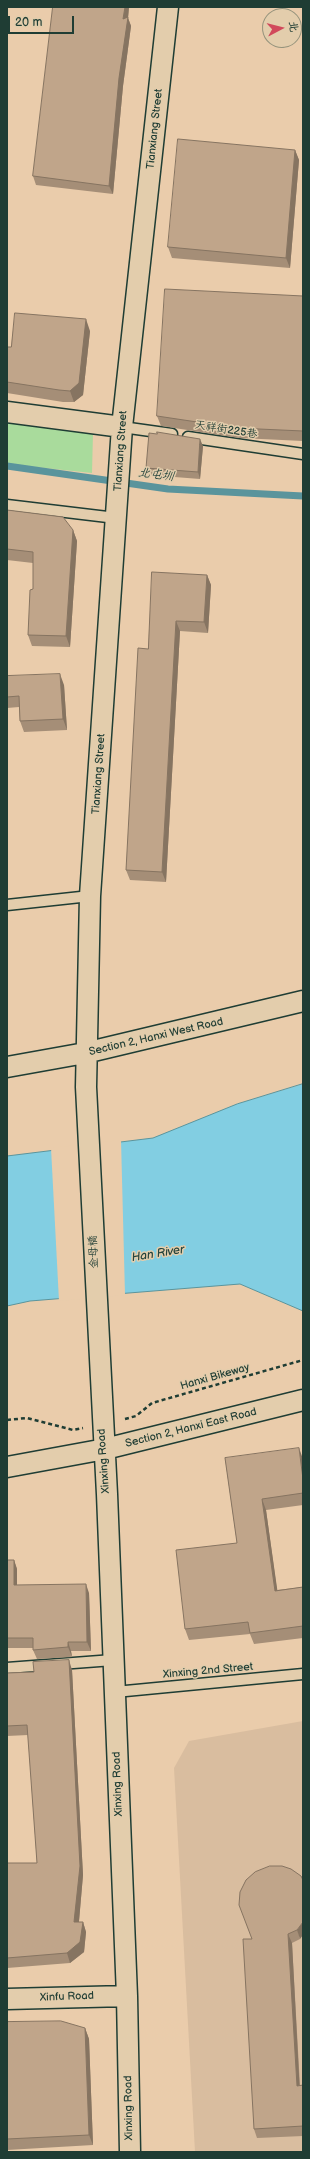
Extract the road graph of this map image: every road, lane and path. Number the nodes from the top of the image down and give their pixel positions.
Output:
1 (168, 7) edge
2 (7, 412) edge
3 (122, 427) junction
4 (303, 454) edge
5 (7, 505) edge
6 (116, 518) junction
7 (90, 896) junction
8 (7, 905) edge
9 (303, 1001) edge
10 (85, 1053) junction
11 (7, 1067) edge
12 (86, 1086) joint
13 (303, 1360) edge
14 (303, 1400) edge
15 (136, 1416) dead end
16 (102, 1417) joint
17 (7, 1420) edge
18 (73, 1430) dead end
19 (105, 1449) junction
20 (7, 1467) edge
21 (113, 1660) junction
22 (7, 1668) edge
23 (303, 1674) edge
24 (115, 1692) junction
25 (127, 1996) junction
26 (7, 1999) edge
27 (130, 2152) edge

1 - 3 street, Tianxiang Street
2 - 3 street
3 - 4 lane, 天祥街225巷
3 - 6 street, Tianxiang Street
5 - 6 lane
6 - 7 street, Tianxiang Street
7 - 8 lane
7 - 10 street, Tianxiang Street
9 - 10 street, Section 2, Hanxi West Road
10 - 11 street, Section 2, Hanxi West Road
10 - 12 street, Tianxiang Street
12 - 16 street, 金母橋
13 - 15 path, Hanxi Bikeway
14 - 19 street, Section 2, Hanxi East Road
16 - 19 street, Xinxing Road
17 - 18 path
19 - 20 street, Section 2, Hanxi East Road
19 - 21 street, Xinxing Road
21 - 22 lane
21 - 24 street, Xinxing Road
23 - 24 lane, Xinxing 2nd Street
24 - 25 street, Xinxing Road
25 - 26 street, Xinfu Road
25 - 27 street, Xinxing Road

